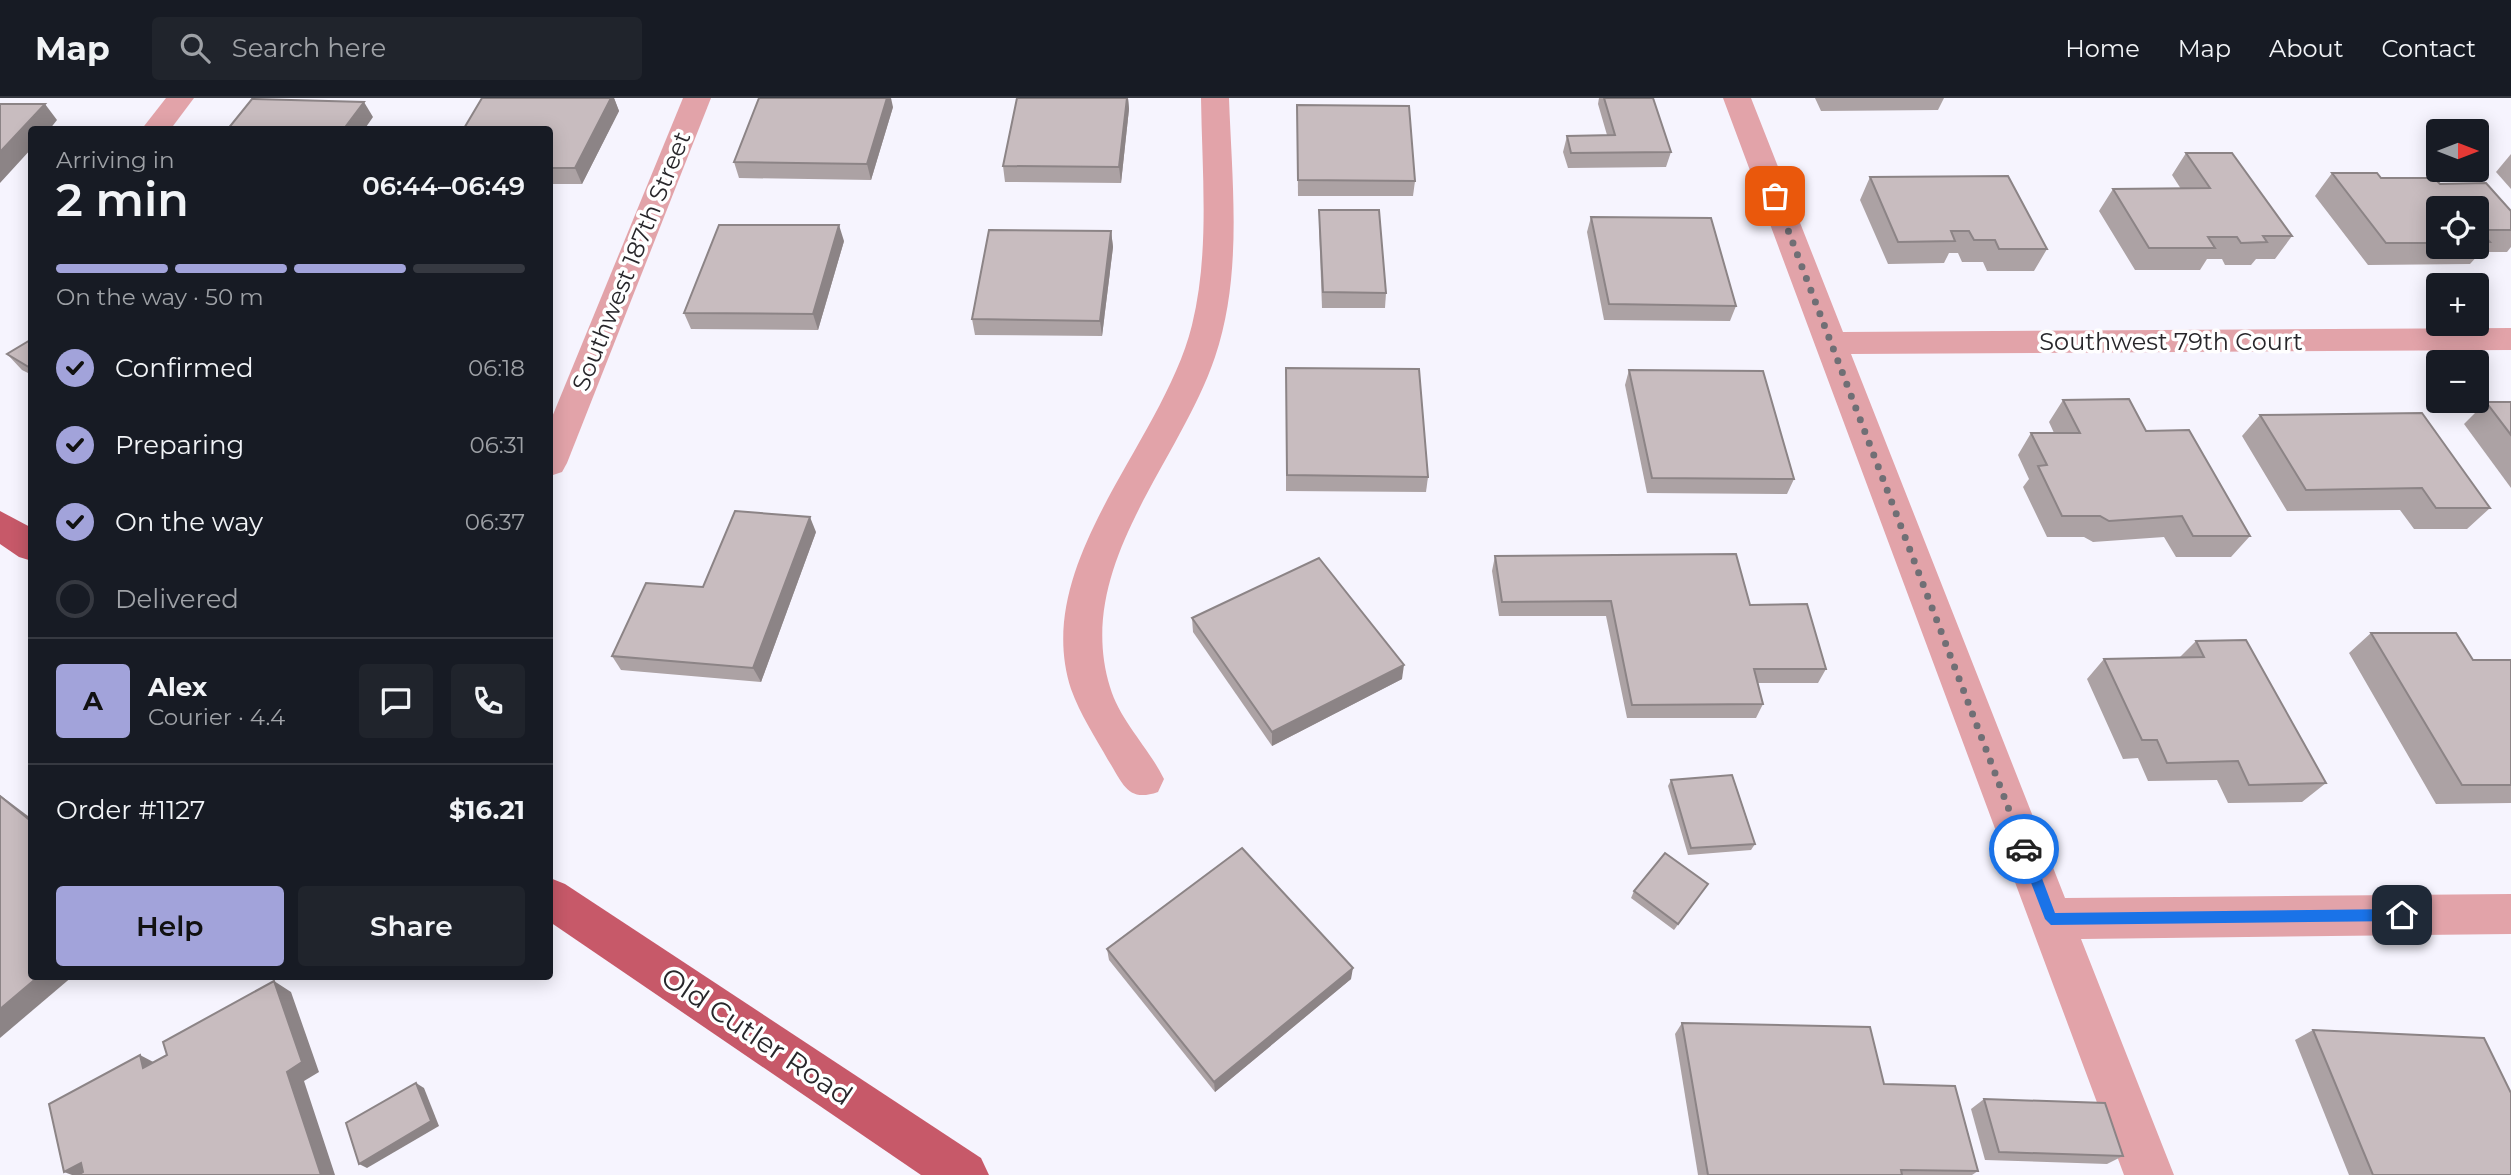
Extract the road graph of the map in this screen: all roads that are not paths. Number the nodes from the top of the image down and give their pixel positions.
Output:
1 (180, 98) edge
2 (696, 98) edge
3 (1215, 98) edge
4 (1737, 98) edge
5 (158, 126) edge
6 (2511, 339) edge
7 (1831, 343) junction
8 (553, 456) edge
9 (0, 525) edge
10 (28, 544) edge
11 (1143, 779) dead end
12 (553, 900) edge
13 (2511, 914) edge
14 (2051, 919) junction
15 (964, 1175) edge
16 (2150, 1175) edge

1 - 5 street
2 - 8 street, Southwest 187th Street
3 - 11 street
4 - 7 street
6 - 7 street, Southwest 79th Court
7 - 14 street
9 - 10 main road
12 - 15 main road, Old Cutler Road
13 - 14 street
14 - 16 street

